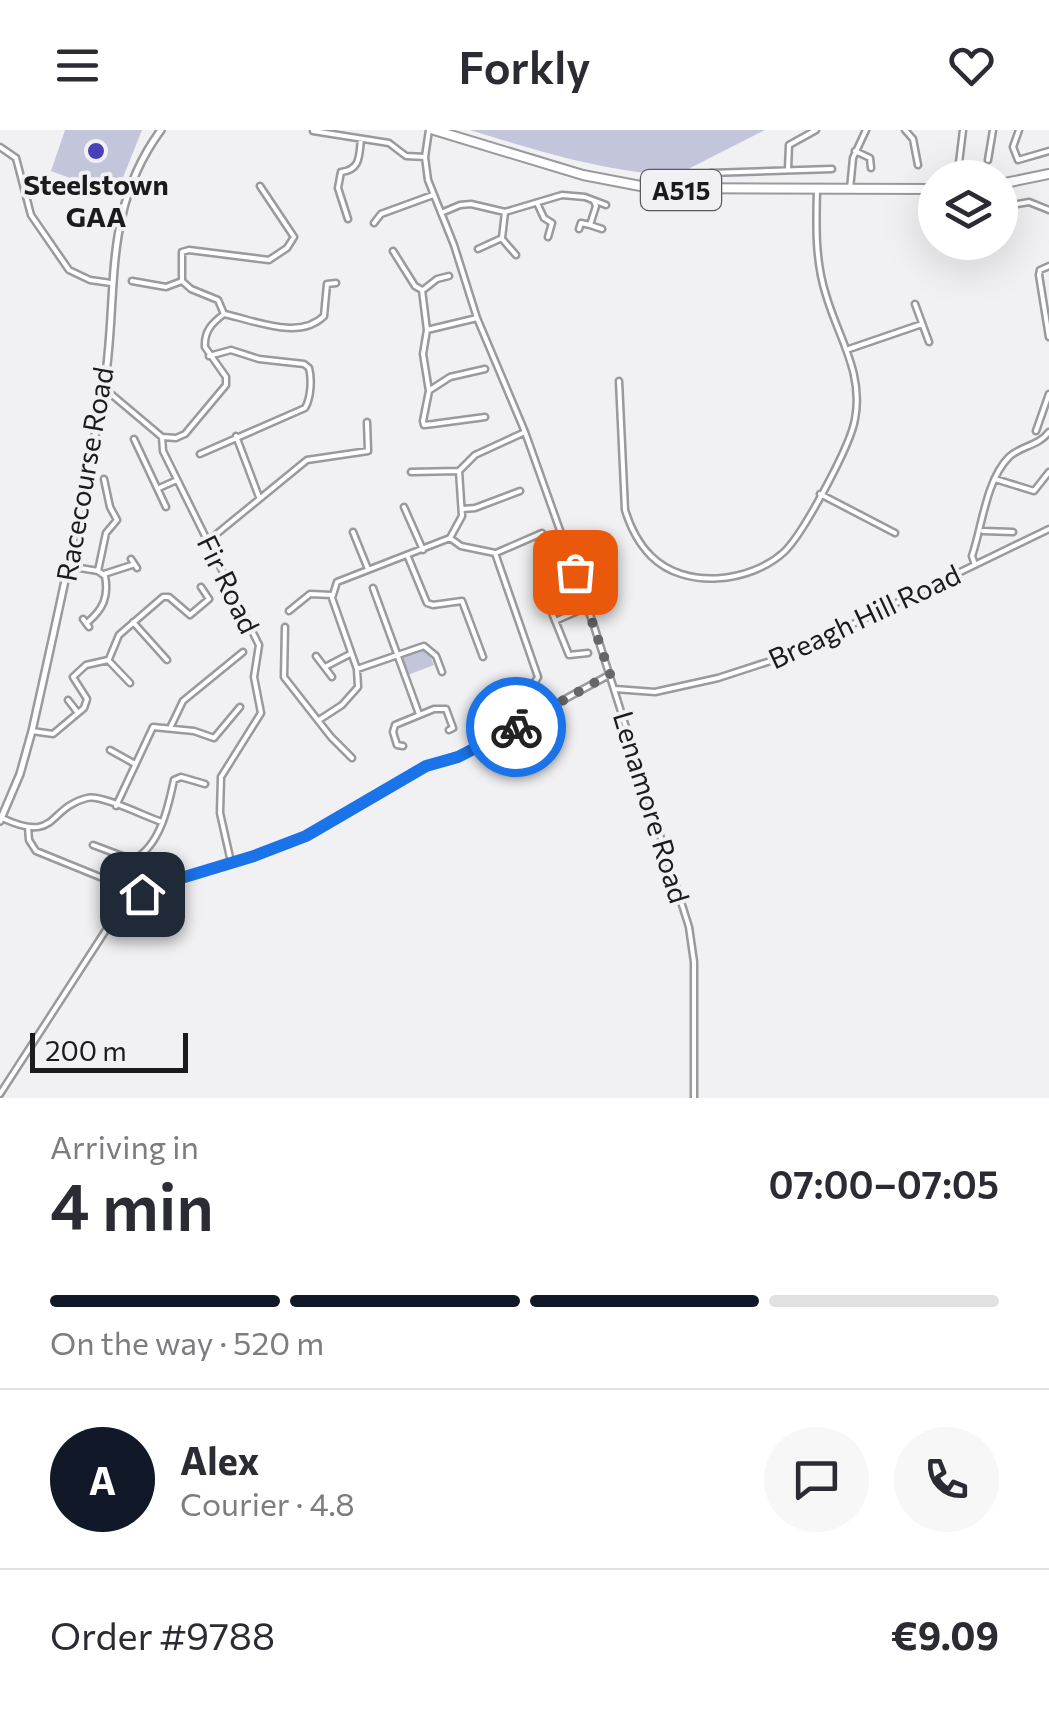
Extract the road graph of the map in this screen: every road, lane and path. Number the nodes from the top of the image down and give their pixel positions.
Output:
1 (161, 130) edge
2 (432, 130) edge
3 (816, 130) edge
4 (904, 130) edge
5 (963, 130) edge
6 (993, 130) edge
7 (1020, 130) edge
8 (316, 131) edge
9 (863, 131) edge
10 (362, 138) junction
11 (317, 142) dead end
12 (0, 147) edge
13 (855, 151) junction
14 (1049, 152) edge
15 (425, 157) junction
16 (959, 160) edge
17 (988, 160) dead end
18 (918, 166) dead end
19 (871, 168) dead end
20 (832, 169) dead end
21 (788, 170) junction
22 (710, 174) dead end
23 (1049, 174) edge
24 (1018, 180) edge
25 (260, 186) dead end
26 (850, 189) junction
27 (918, 189) edge
28 (816, 190) junction
29 (433, 195) junction
30 (537, 202) junction
31 (594, 202) junction
32 (1018, 204) edge
33 (606, 205) dead end
34 (1049, 210) edge
35 (505, 212) junction
36 (441, 213) junction
37 (348, 219) dead end
38 (374, 222) dead end
39 (590, 225) junction
40 (579, 229) dead end
41 (602, 229) dead end
42 (548, 237) dead end
43 (502, 238) junction
44 (478, 248) dead end
45 (393, 251) dead end
46 (516, 256) dead end
47 (1049, 266) edge
48 (449, 276) dead end
49 (132, 280) dead end
50 (182, 281) junction
51 (111, 282) junction
52 (336, 283) dead end
53 (422, 290) junction
54 (915, 304) dead end
55 (224, 314) junction
56 (1047, 315) edge
57 (477, 318) junction
58 (922, 324) junction
59 (427, 330) junction
60 (1049, 338) edge
61 (929, 342) dead end
62 (849, 350) junction
63 (210, 356) junction
64 (485, 369) dead end
65 (619, 381) dead end
66 (104, 388) junction
67 (429, 391) junction
68 (1049, 394) edge
69 (485, 416) dead end
70 (367, 422) dead end
71 (1036, 431) dead end
72 (525, 432) junction
73 (1049, 432) edge
74 (236, 436) junction
75 (162, 437) junction
76 (134, 440) dead end
77 (151, 448) dead end
78 (141, 454) junction
79 (200, 454) dead end
80 (459, 470) junction
81 (411, 472) dead end
82 (1049, 472) edge
83 (996, 479) junction
84 (104, 480) dead end
85 (177, 480) junction
86 (157, 489) junction
87 (520, 491) dead end
88 (820, 494) junction
89 (260, 499) junction
90 (166, 507) dead end
91 (404, 507) dead end
92 (462, 509) junction
93 (1049, 529) edge
94 (981, 530) junction
95 (353, 532) dead end
96 (1013, 532) dead end
97 (542, 533) dead end
98 (895, 534) dead end
99 (450, 538) junction
100 (208, 541) junction
101 (422, 550) junction
102 (495, 553) junction
103 (408, 556) junction
104 (133, 564) dead end
105 (975, 565) junction
106 (68, 566) junction
107 (368, 569) junction
108 (101, 572) junction
109 (563, 576) dead end
110 (201, 587) dead end
111 (372, 588) dead end
112 (332, 596) junction
113 (587, 607) junction
114 (289, 611) dead end
115 (555, 621) junction
116 (133, 622) junction
117 (86, 623) dead end
118 (284, 628) dead end
119 (243, 652) dead end
120 (588, 653) dead end
121 (350, 654) junction
122 (316, 656) dead end
123 (398, 656) junction
124 (483, 657) dead end
125 (108, 660) junction
126 (166, 660) dead end
127 (325, 667) junction
128 (356, 669) junction
129 (442, 672) dead end
130 (610, 674) junction
131 (332, 677) dead end
132 (130, 683) dead end
133 (614, 689) junction
134 (68, 700) dead end
135 (498, 700) dead end
136 (240, 707) dead end
137 (78, 713) junction
138 (420, 714) junction
139 (319, 720) junction
140 (171, 727) junction
141 (449, 730) dead end
142 (32, 731) junction
143 (403, 746) dead end
144 (110, 750) dead end
145 (352, 758) dead end
146 (134, 764) junction
147 (206, 784) dead end
148 (116, 806) junction
149 (1, 819) edge
150 (162, 822) junction
151 (28, 827) junction
152 (93, 845) dead end
153 (231, 862) junction
154 (142, 894) junction
155 (0, 1094) edge
156 (694, 1098) edge

1 - 51 street, Racecourse Road
2 - 15 street, Lenamore Road
2 - 28 highway, A515
3 - 21 street
4 - 18 street
5 - 16 street
6 - 17 street
7 - 14 street
8 - 10 street
8 - 11 street
9 - 13 street
10 - 15 street
10 - 37 street
12 - 51 street
13 - 19 street
13 - 26 street
15 - 29 street, Lenamore Road
20 - 21 street
21 - 22 street
23 - 24 highway
25 - 50 street
26 - 27 highway, A515
26 - 28 highway, A515
28 - 62 street
29 - 36 street, Lenamore Road
29 - 38 street
30 - 31 street
30 - 35 street
30 - 42 street
31 - 33 street
31 - 39 street
32 - 34 street
35 - 36 street
35 - 43 street
36 - 57 street, Lenamore Road
39 - 40 street
39 - 41 street
43 - 44 street
43 - 46 street
45 - 53 street
47 - 56 street
48 - 53 street
49 - 50 street
50 - 55 street
51 - 66 street, Racecourse Road
52 - 55 street
53 - 59 street
54 - 58 street
55 - 63 street
56 - 60 street
57 - 59 street
57 - 72 street, Lenamore Road
58 - 61 street
58 - 62 street
59 - 67 street
62 - 88 street
63 - 74 street
63 - 75 street
64 - 67 street
65 - 88 street
66 - 75 street
66 - 106 street, Racecourse Road
67 - 69 street
68 - 71 street
70 - 89 street
72 - 80 street
72 - 113 street, Lenamore Road
73 - 83 street
74 - 79 street
74 - 89 street
75 - 85 street, Fir Road
76 - 78 street
77 - 78 street
78 - 86 street
80 - 81 street
80 - 92 street
82 - 83 street
83 - 94 street
84 - 108 street
85 - 86 street
85 - 100 street, Fir Road
86 - 90 street
87 - 92 street
88 - 98 street
89 - 100 street
91 - 101 street
92 - 99 street
93 - 105 street, Breagh Hill Road
94 - 96 street
94 - 105 street
95 - 107 street
97 - 102 street
99 - 101 street
99 - 102 street
100 - 153 street, Fir Road
101 - 103 street
102 - 135 street
103 - 107 street
103 - 124 street
104 - 108 street
105 - 133 street, Breagh Hill Road
106 - 108 street
106 - 142 street, Racecourse Road
107 - 112 street
108 - 117 street
109 - 115 street
110 - 116 street
111 - 123 street
112 - 114 street
112 - 121 street
113 - 115 street
113 - 130 street, Lenamore Road
115 - 120 street
116 - 125 street
116 - 126 street
118 - 139 street
119 - 140 street
121 - 127 street
121 - 128 street
122 - 127 street
123 - 128 street
123 - 129 street
123 - 138 street
125 - 132 street
125 - 137 street
127 - 131 street
128 - 139 street
130 - 133 street, Lenamore Road
130 - 153 street
133 - 156 street, Lenamore Road
134 - 137 street
136 - 140 street
137 - 142 street
138 - 141 street
138 - 143 street
139 - 145 street
140 - 146 street
142 - 149 street, Racecourse Road
144 - 146 street
146 - 148 street
147 - 150 street
148 - 150 street
148 - 151 street
149 - 151 street
150 - 152 street
151 - 154 street
153 - 154 street
154 - 155 street

